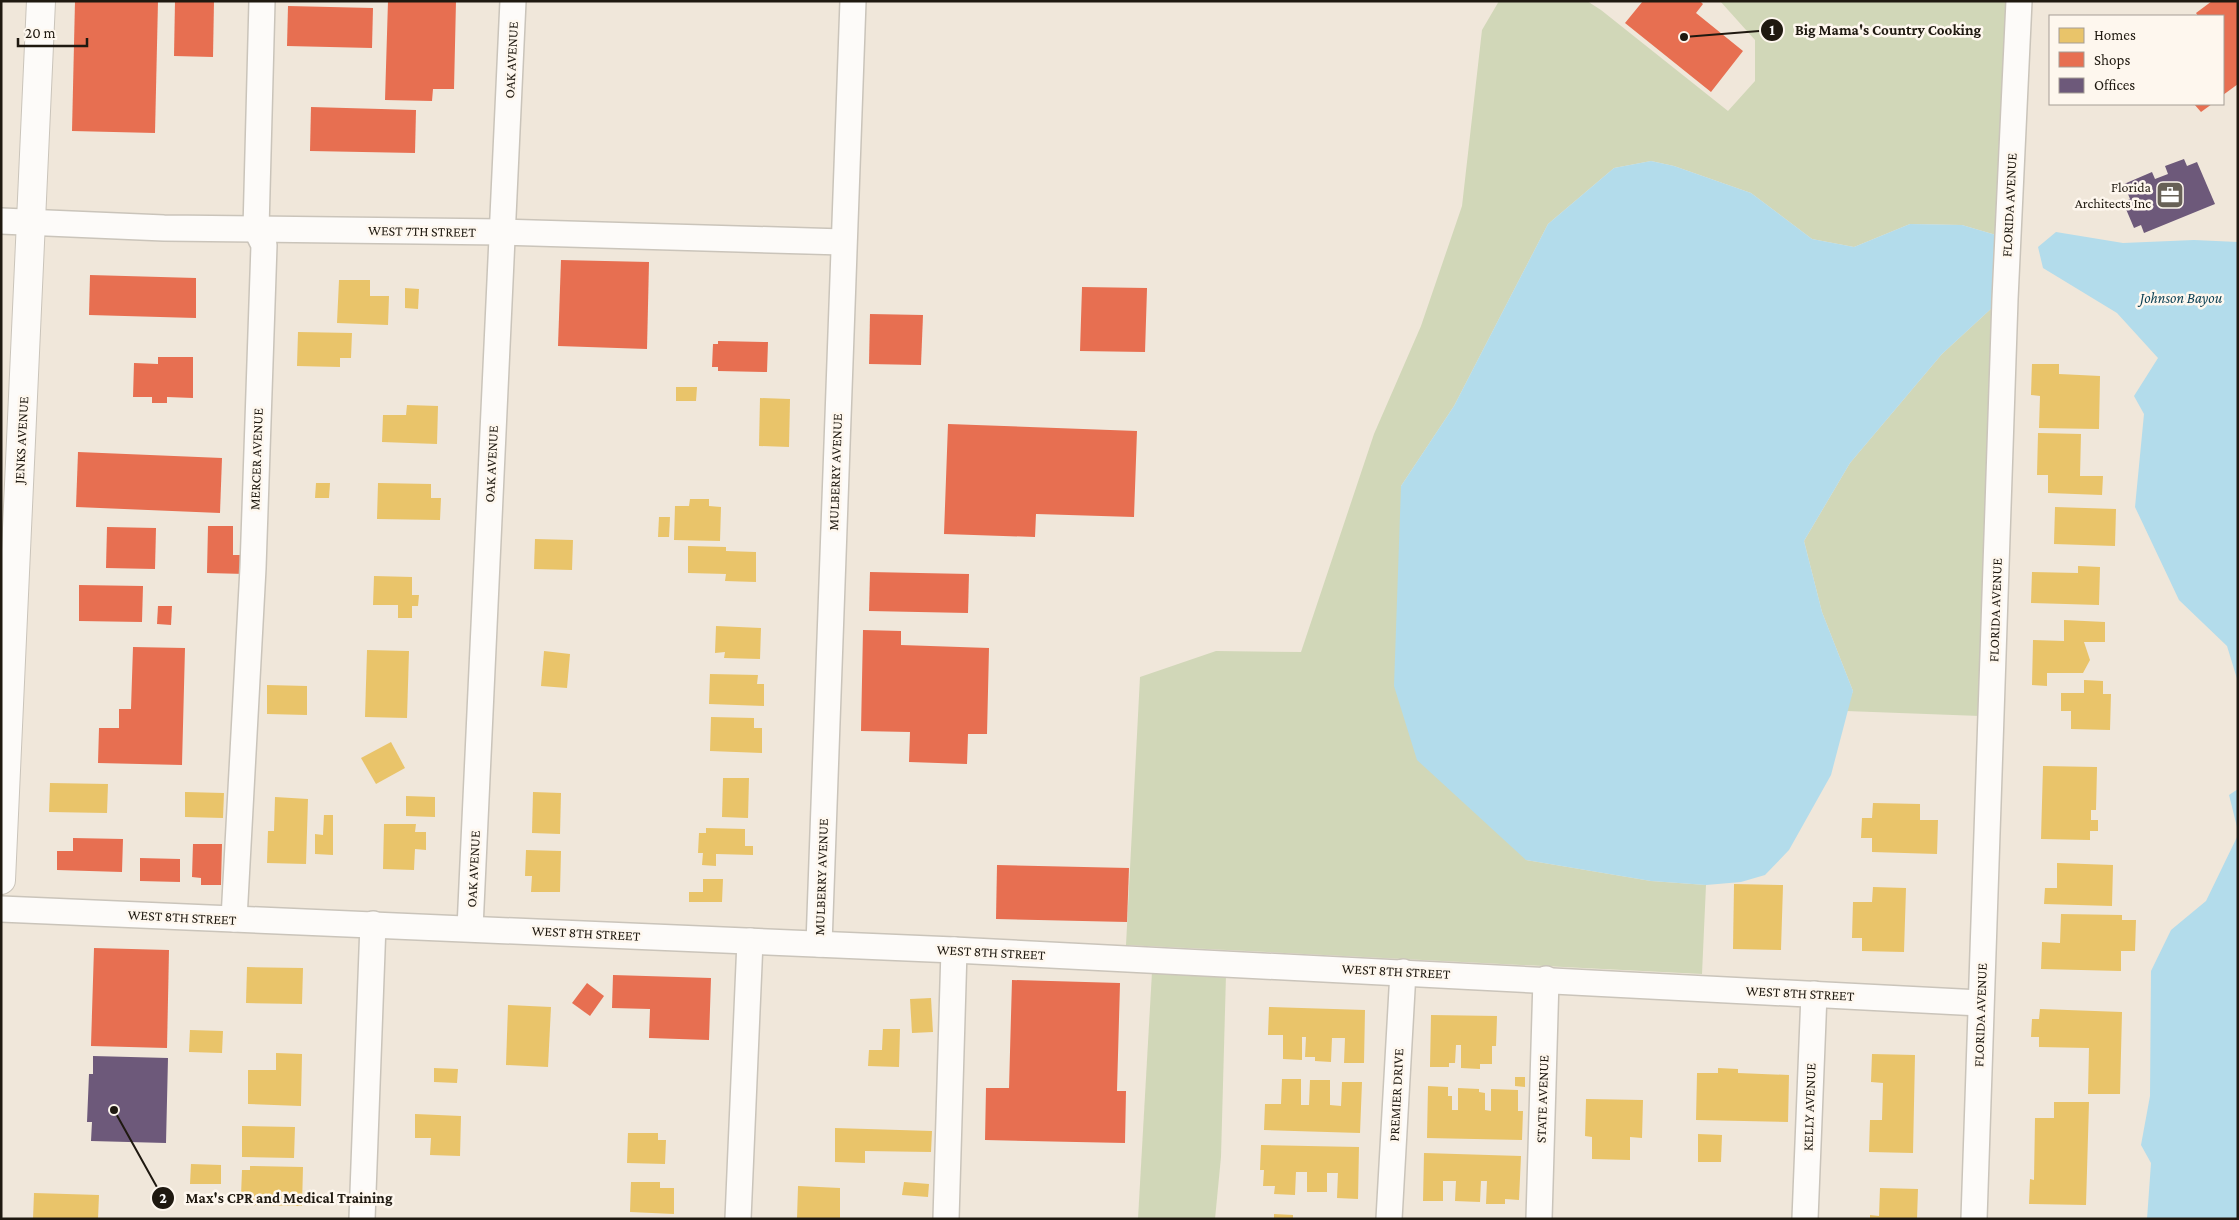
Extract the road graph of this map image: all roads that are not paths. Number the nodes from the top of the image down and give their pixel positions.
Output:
1 (40, 1) edge
2 (262, 1) edge
3 (514, 1) edge
4 (853, 1) edge
5 (2020, 1) edge
6 (1, 221) edge
7 (31, 223) junction
8 (256, 228) junction
9 (502, 232) junction
10 (843, 242) junction
11 (1, 880) edge
12 (1, 909) edge
13 (234, 919) junction
14 (373, 924) junction
15 (470, 928) junction
16 (750, 941) junction
17 (819, 944) junction
18 (954, 950) junction
19 (1403, 972) junction
20 (1546, 979) junction
21 (1814, 994) junction
22 (1980, 1003) junction
23 (362, 1219) edge
24 (738, 1219) edge
25 (946, 1219) edge
26 (1389, 1219) edge
27 (1539, 1219) edge
28 (1805, 1219) edge
29 (1974, 1219) edge

1 - 7 street, JENKS AVENUE
2 - 8 street, MERCER AVENUE
3 - 9 street, OAK AVENUE
4 - 10 street, MULBERRY AVENUE
5 - 22 street, FLORIDA AVENUE
6 - 7 street, WEST 7TH STREET
7 - 8 street, WEST 7TH STREET
7 - 11 street, JENKS AVENUE
8 - 9 street, WEST 7TH STREET
8 - 13 street, MERCER AVENUE
9 - 10 street, WEST 7TH STREET
9 - 15 street, OAK AVENUE
10 - 17 street, MULBERRY AVENUE
12 - 13 street, WEST 8TH STREET
13 - 14 street, WEST 8TH STREET
14 - 15 street, WEST 8TH STREET
14 - 23 street
15 - 16 street, WEST 8TH STREET
16 - 17 street, WEST 8TH STREET
16 - 24 street
17 - 18 street, WEST 8TH STREET
18 - 19 street, WEST 8TH STREET
18 - 25 street
19 - 20 street, WEST 8TH STREET
19 - 26 street, PREMIER DRIVE
20 - 21 street, WEST 8TH STREET
20 - 27 street, STATE AVENUE
21 - 22 street, WEST 8TH STREET
21 - 28 street, KELLY AVENUE
22 - 29 street, FLORIDA AVENUE

